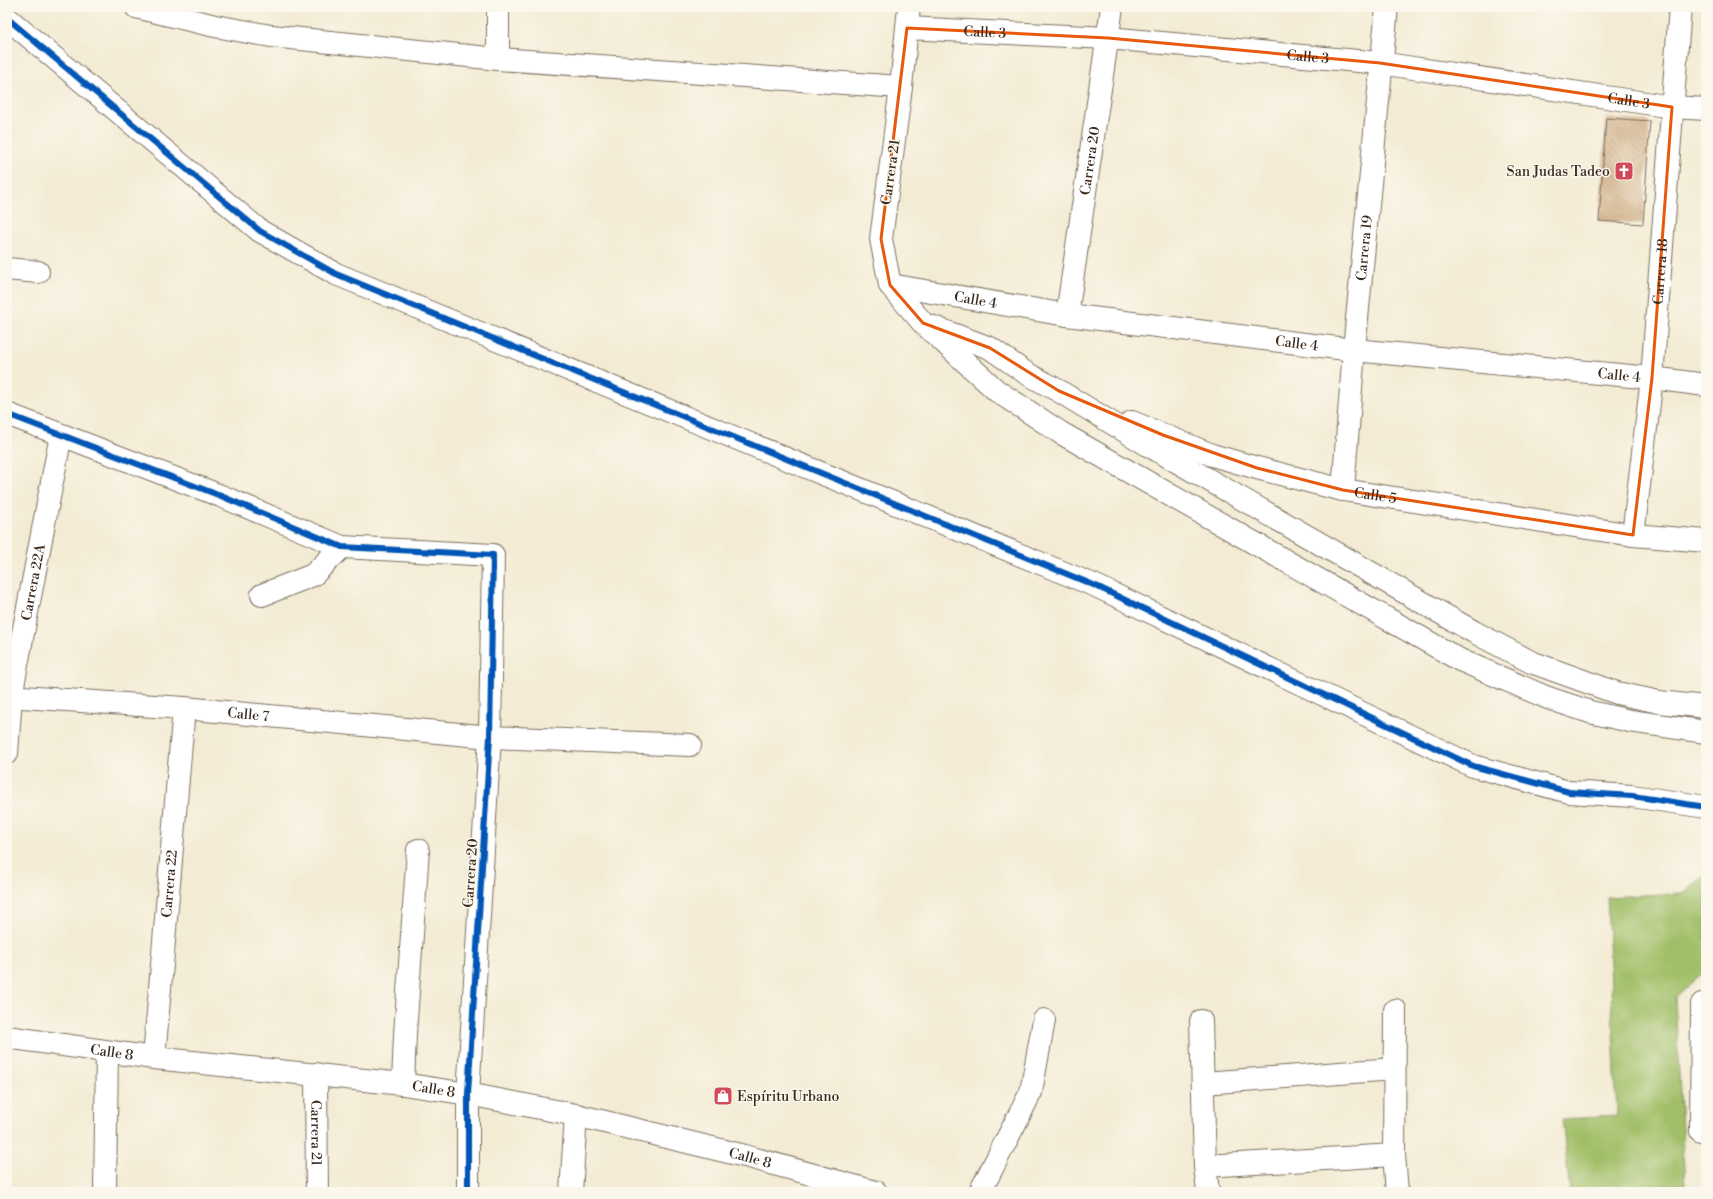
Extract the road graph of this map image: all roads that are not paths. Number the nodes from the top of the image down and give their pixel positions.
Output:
1 (136, 7) edge
2 (498, 7) edge
3 (1112, 7) edge
4 (1387, 7) edge
5 (1680, 7) edge
6 (7, 18) edge
7 (908, 18) edge
8 (1108, 38) junction
9 (498, 59) junction
10 (1380, 64) junction
11 (901, 87) junction
12 (1672, 108) junction
13 (1706, 109) edge
14 (7, 269) edge
15 (38, 272) dead end
16 (890, 285) junction
17 (1067, 315) junction
18 (923, 323) junction
19 (1354, 350) junction
20 (1652, 378) junction
21 (1706, 385) edge
22 (1059, 391) junction
23 (7, 414) edge
24 (60, 435) junction
25 (1343, 490) junction
26 (1633, 535) junction
27 (1706, 542) edge
28 (342, 547) junction
29 (262, 595) dead end
30 (9, 696) edge
31 (184, 708) junction
32 (1706, 708) edge
33 (1706, 732) edge
34 (490, 737) junction
35 (690, 745) dead end
36 (7, 753) edge
37 (1706, 807) edge
38 (418, 850) dead end
39 (1706, 1004) edge
40 (1395, 1010) dead end
41 (1044, 1020) dead end
42 (1201, 1021) dead end
43 (7, 1038) edge
44 (108, 1052) junction
45 (154, 1058) junction
46 (1394, 1069) junction
47 (316, 1074) junction
48 (1203, 1083) junction
49 (403, 1084) junction
50 (468, 1094) junction
51 (576, 1115) junction
52 (1706, 1131) edge
53 (1394, 1155) junction
54 (1205, 1166) junction
55 (854, 1190) edge
56 (105, 1192) edge
57 (317, 1192) edge
58 (468, 1192) edge
59 (571, 1192) edge
60 (876, 1192) edge
61 (980, 1192) edge
62 (1208, 1192) edge
63 (1397, 1192) edge

1 - 9 street
2 - 9 street
3 - 8 street, Carrera 20
4 - 10 street, Carrera 19
5 - 12 street, Carrera 18
6 - 37 street
7 - 8 street, Calle 3
7 - 11 street, Carrera 21
8 - 10 street, Calle 3
8 - 17 street, Carrera 20
9 - 11 street
10 - 12 street, Calle 3
10 - 19 street, Carrera 19
11 - 16 street, Carrera 21
12 - 13 street, Calle 3
12 - 20 street, Carrera 18
14 - 15 street
16 - 17 street, Calle 4
16 - 18 street, Carrera 21
17 - 19 street, Calle 4
18 - 22 street
18 - 33 street, Carrera 21
19 - 20 street, Calle 4
19 - 25 street, Carrera 19
20 - 21 street, Calle 4
20 - 26 street, Carrera 18
22 - 25 street, Calle 5
22 - 32 street
23 - 24 street
24 - 28 street
24 - 30 street, Carrera 22A
25 - 26 street, Calle 5
26 - 27 street, Calle 5
28 - 29 street
28 - 34 street, Carrera 20
30 - 31 street, Calle 7
30 - 36 street, Carrera 22A
31 - 34 street, Calle 7
31 - 45 street, Carrera 22
34 - 35 street, Calle 7
34 - 50 street, Carrera 20
38 - 49 street
39 - 52 street
40 - 46 street
41 - 61 street
42 - 48 street
43 - 44 street, Calle 8
44 - 45 street, Calle 8
44 - 56 street
45 - 47 street, Calle 8
46 - 48 street
46 - 53 street
47 - 49 street, Calle 8
47 - 57 street, Carrera 21
48 - 54 street
49 - 50 street, Calle 8
50 - 51 street, Calle 8
50 - 58 street, Carrera 20
51 - 55 street, Calle 8
51 - 59 street
53 - 54 street
53 - 63 street
54 - 62 street
55 - 60 street, Calle 8

